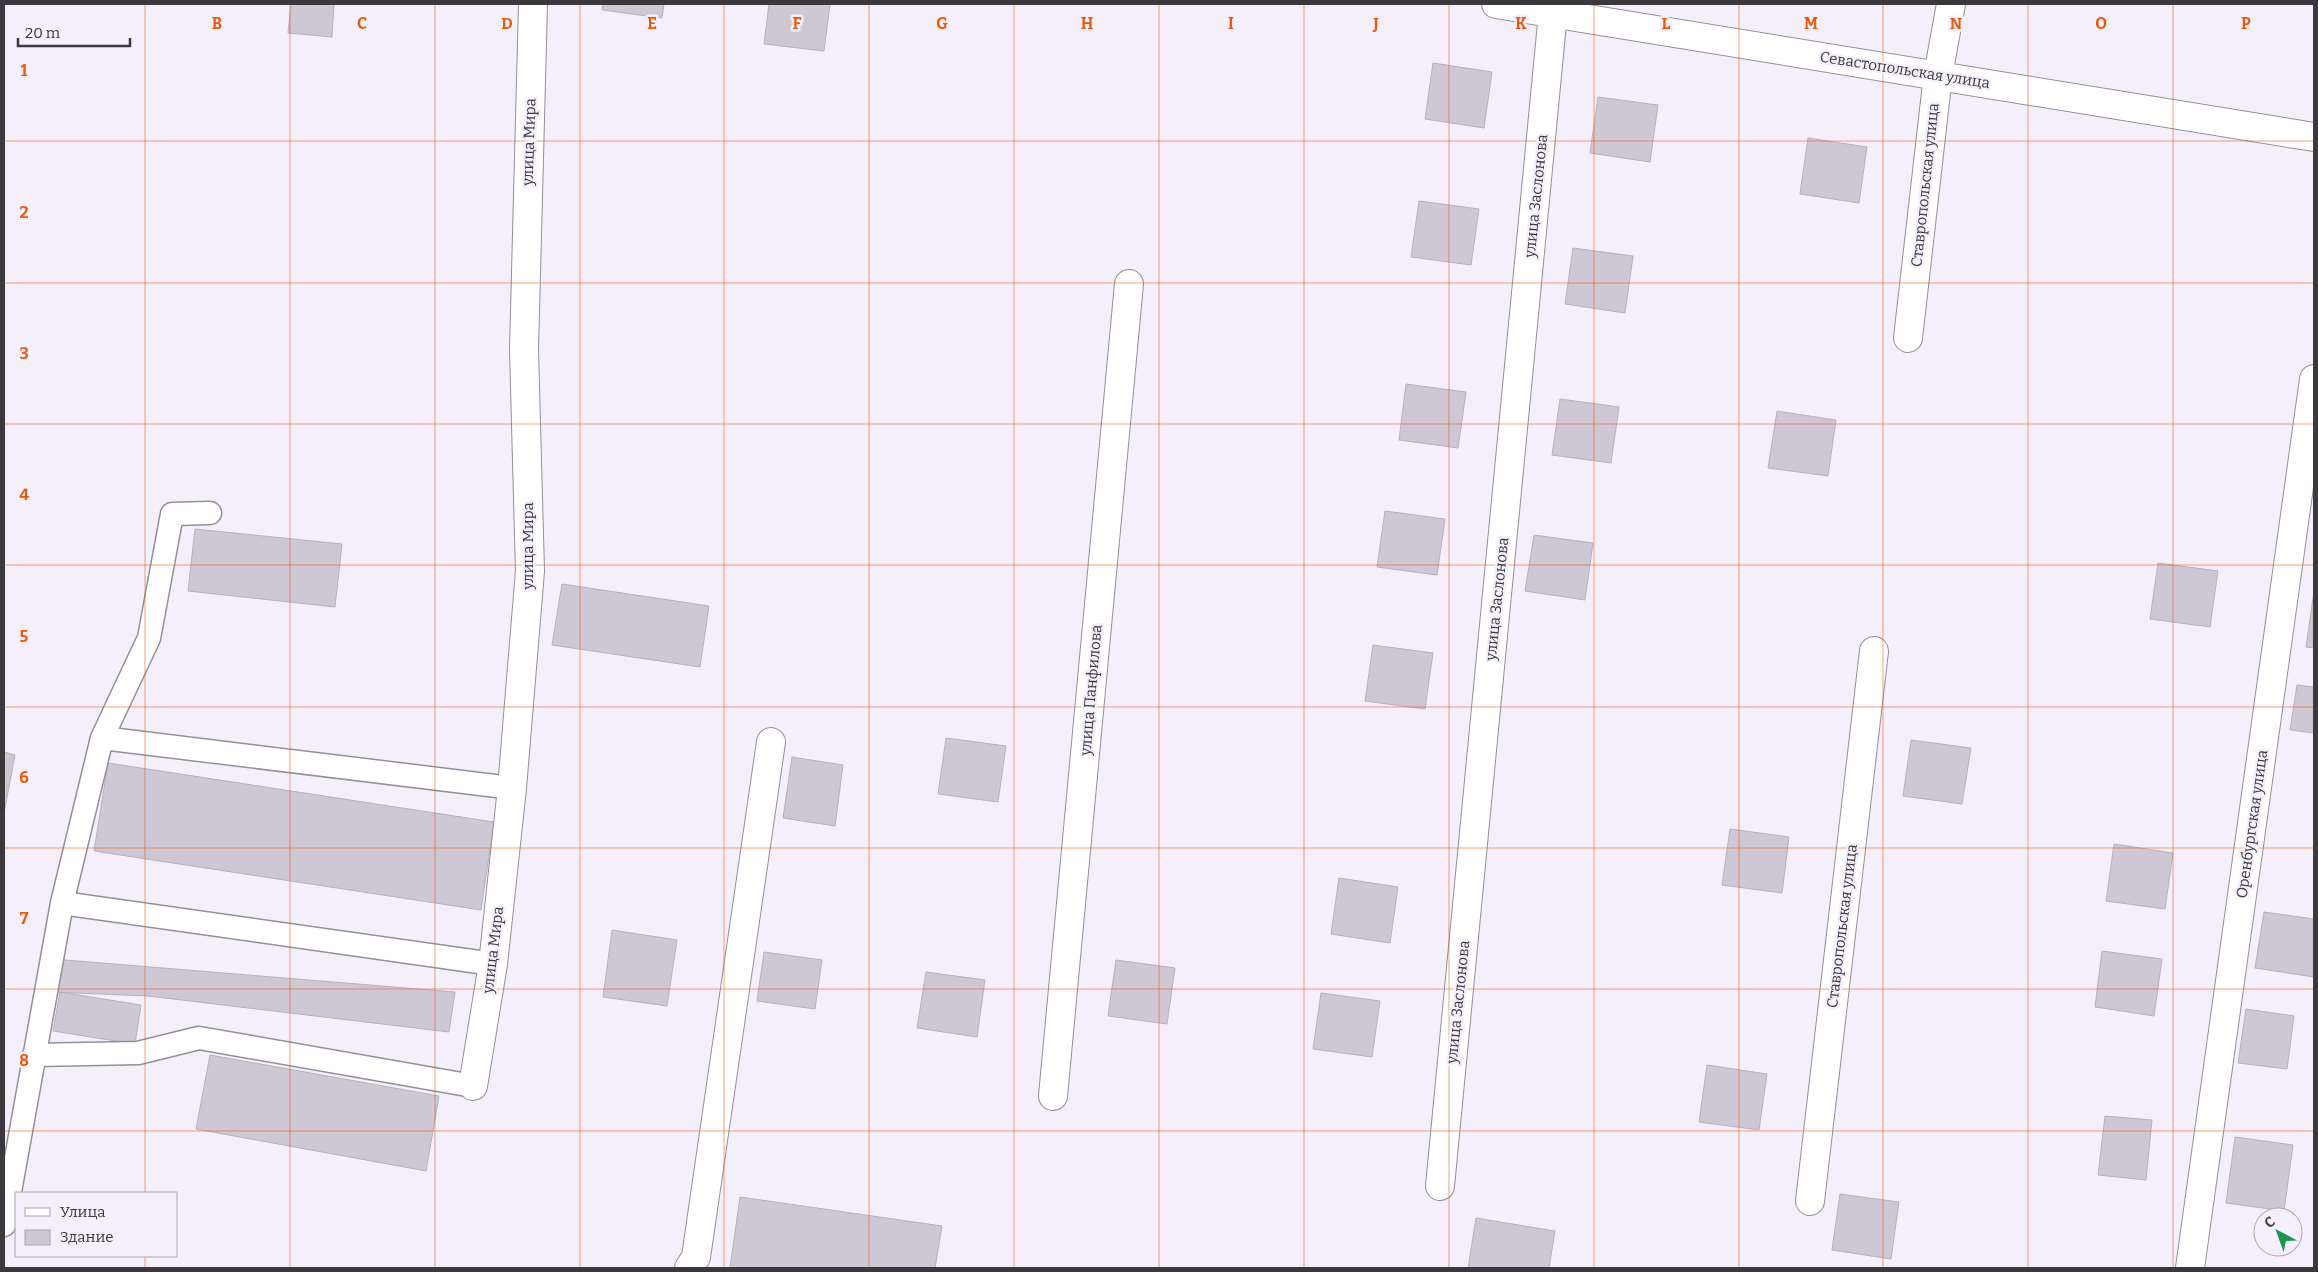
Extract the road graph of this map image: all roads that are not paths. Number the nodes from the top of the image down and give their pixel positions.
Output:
1 (533, 4) edge
2 (1496, 4) edge
3 (1950, 4) edge
4 (1553, 13) junction
5 (1938, 76) junction
6 (2314, 137) edge
7 (1129, 284) dead end
8 (1908, 338) dead end
9 (2314, 379) edge
10 (210, 513) dead end
11 (1874, 651) dead end
12 (102, 738) junction
13 (771, 742) dead end
14 (512, 788) junction
15 (62, 903) junction
16 (493, 964) junction
17 (34, 1056) junction
18 (473, 1086) joint
19 (1053, 1096) dead end
20 (1440, 1186) dead end
21 (1810, 1201) dead end
22 (4, 1225) edge
23 (689, 1268) edge
24 (2190, 1268) edge

1 - 14 street, улица Мира
2 - 4 street, Севастопольская улица
3 - 5 street, Ставропольская улица
4 - 5 street, Севастопольская улица
4 - 20 street, улица Заслонова
5 - 6 street, Севастопольская улица
5 - 8 street, Ставропольская улица
7 - 19 street, улица Панфилова
9 - 24 street, Оренбургская улица
10 - 12 lane
11 - 21 street, Ставропольская улица
12 - 14 lane
12 - 15 lane
13 - 23 street
14 - 16 street, улица Мира
15 - 16 lane
15 - 17 lane
16 - 18 street, улица Мира
17 - 18 lane
17 - 22 lane

